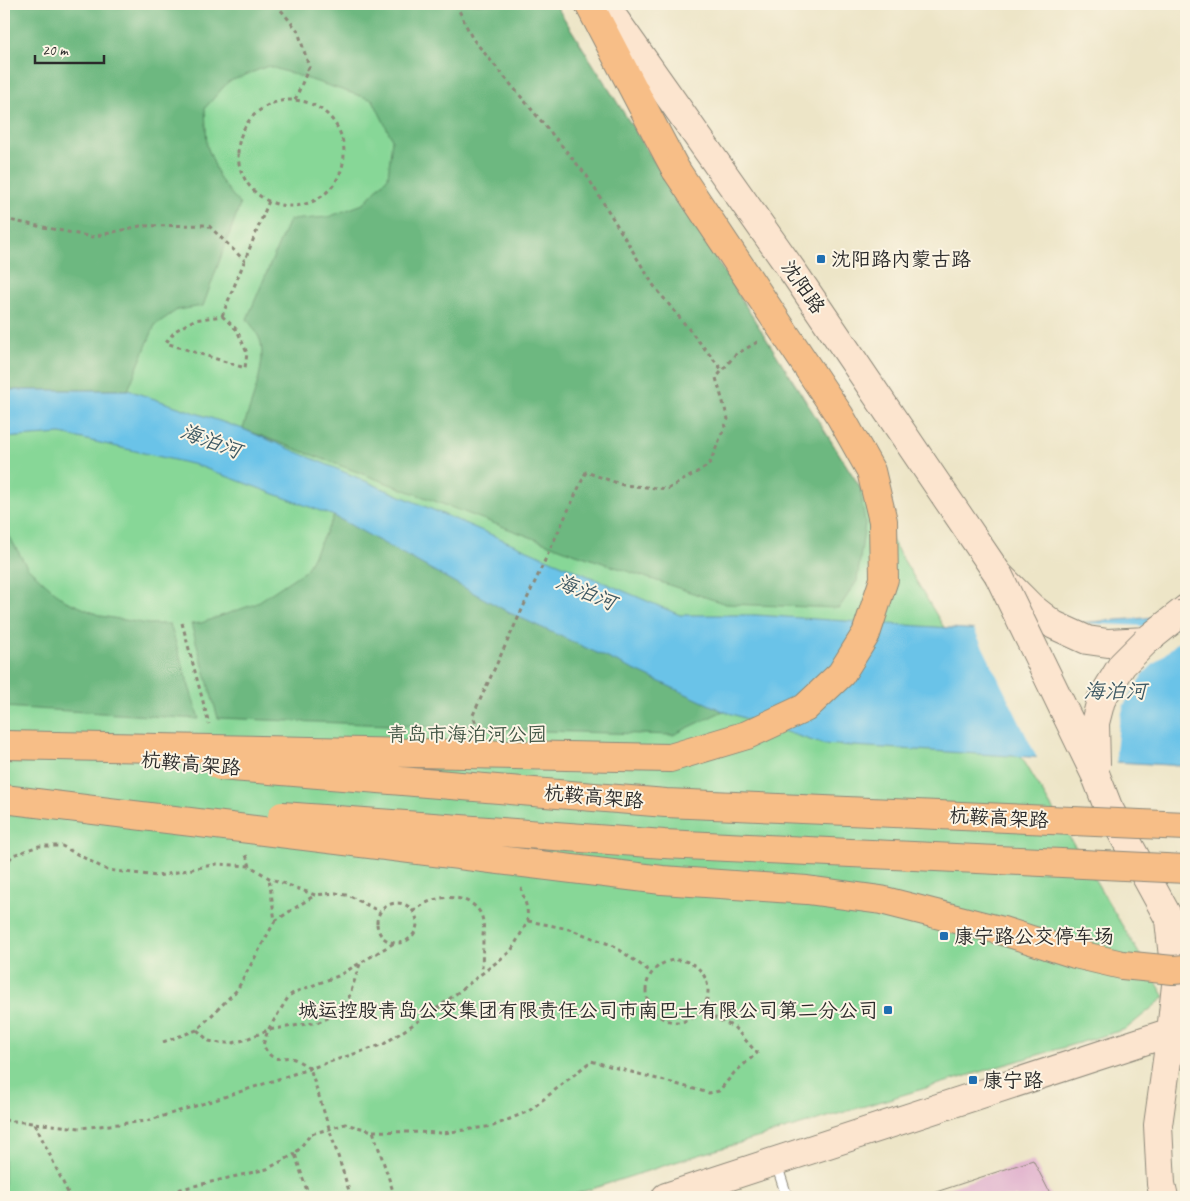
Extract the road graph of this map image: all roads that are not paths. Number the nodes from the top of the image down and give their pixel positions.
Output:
1 (589, 4) edge
2 (604, 4) edge
3 (998, 574) junction
4 (1184, 613) edge
5 (1146, 641) junction
6 (4, 745) edge
7 (4, 750) edge
8 (1096, 776) junction
9 (4, 795) edge
10 (4, 800) edge
11 (1186, 826) edge
12 (1186, 869) edge
13 (1170, 920) junction
14 (1186, 949) edge
15 (1186, 969) edge
16 (1171, 1032) junction
17 (776, 1162) junction
18 (666, 1197) edge
19 (787, 1197) edge
20 (1164, 1197) edge

1 - 6 highway, bridge
2 - 3 main road, 沈阳路
3 - 5 main road, bridge
3 - 8 main road, bridge
4 - 5 main road
5 - 8 main road, bridge
7 - 11 highway, 杭鞍高架路, bridge
8 - 13 main road
9 - 12 highway, 杭鞍高架路, bridge
10 - 15 highway, bridge
13 - 14 main road
13 - 16 main road
16 - 17 main road
16 - 20 main road
17 - 18 main road
17 - 19 lane

